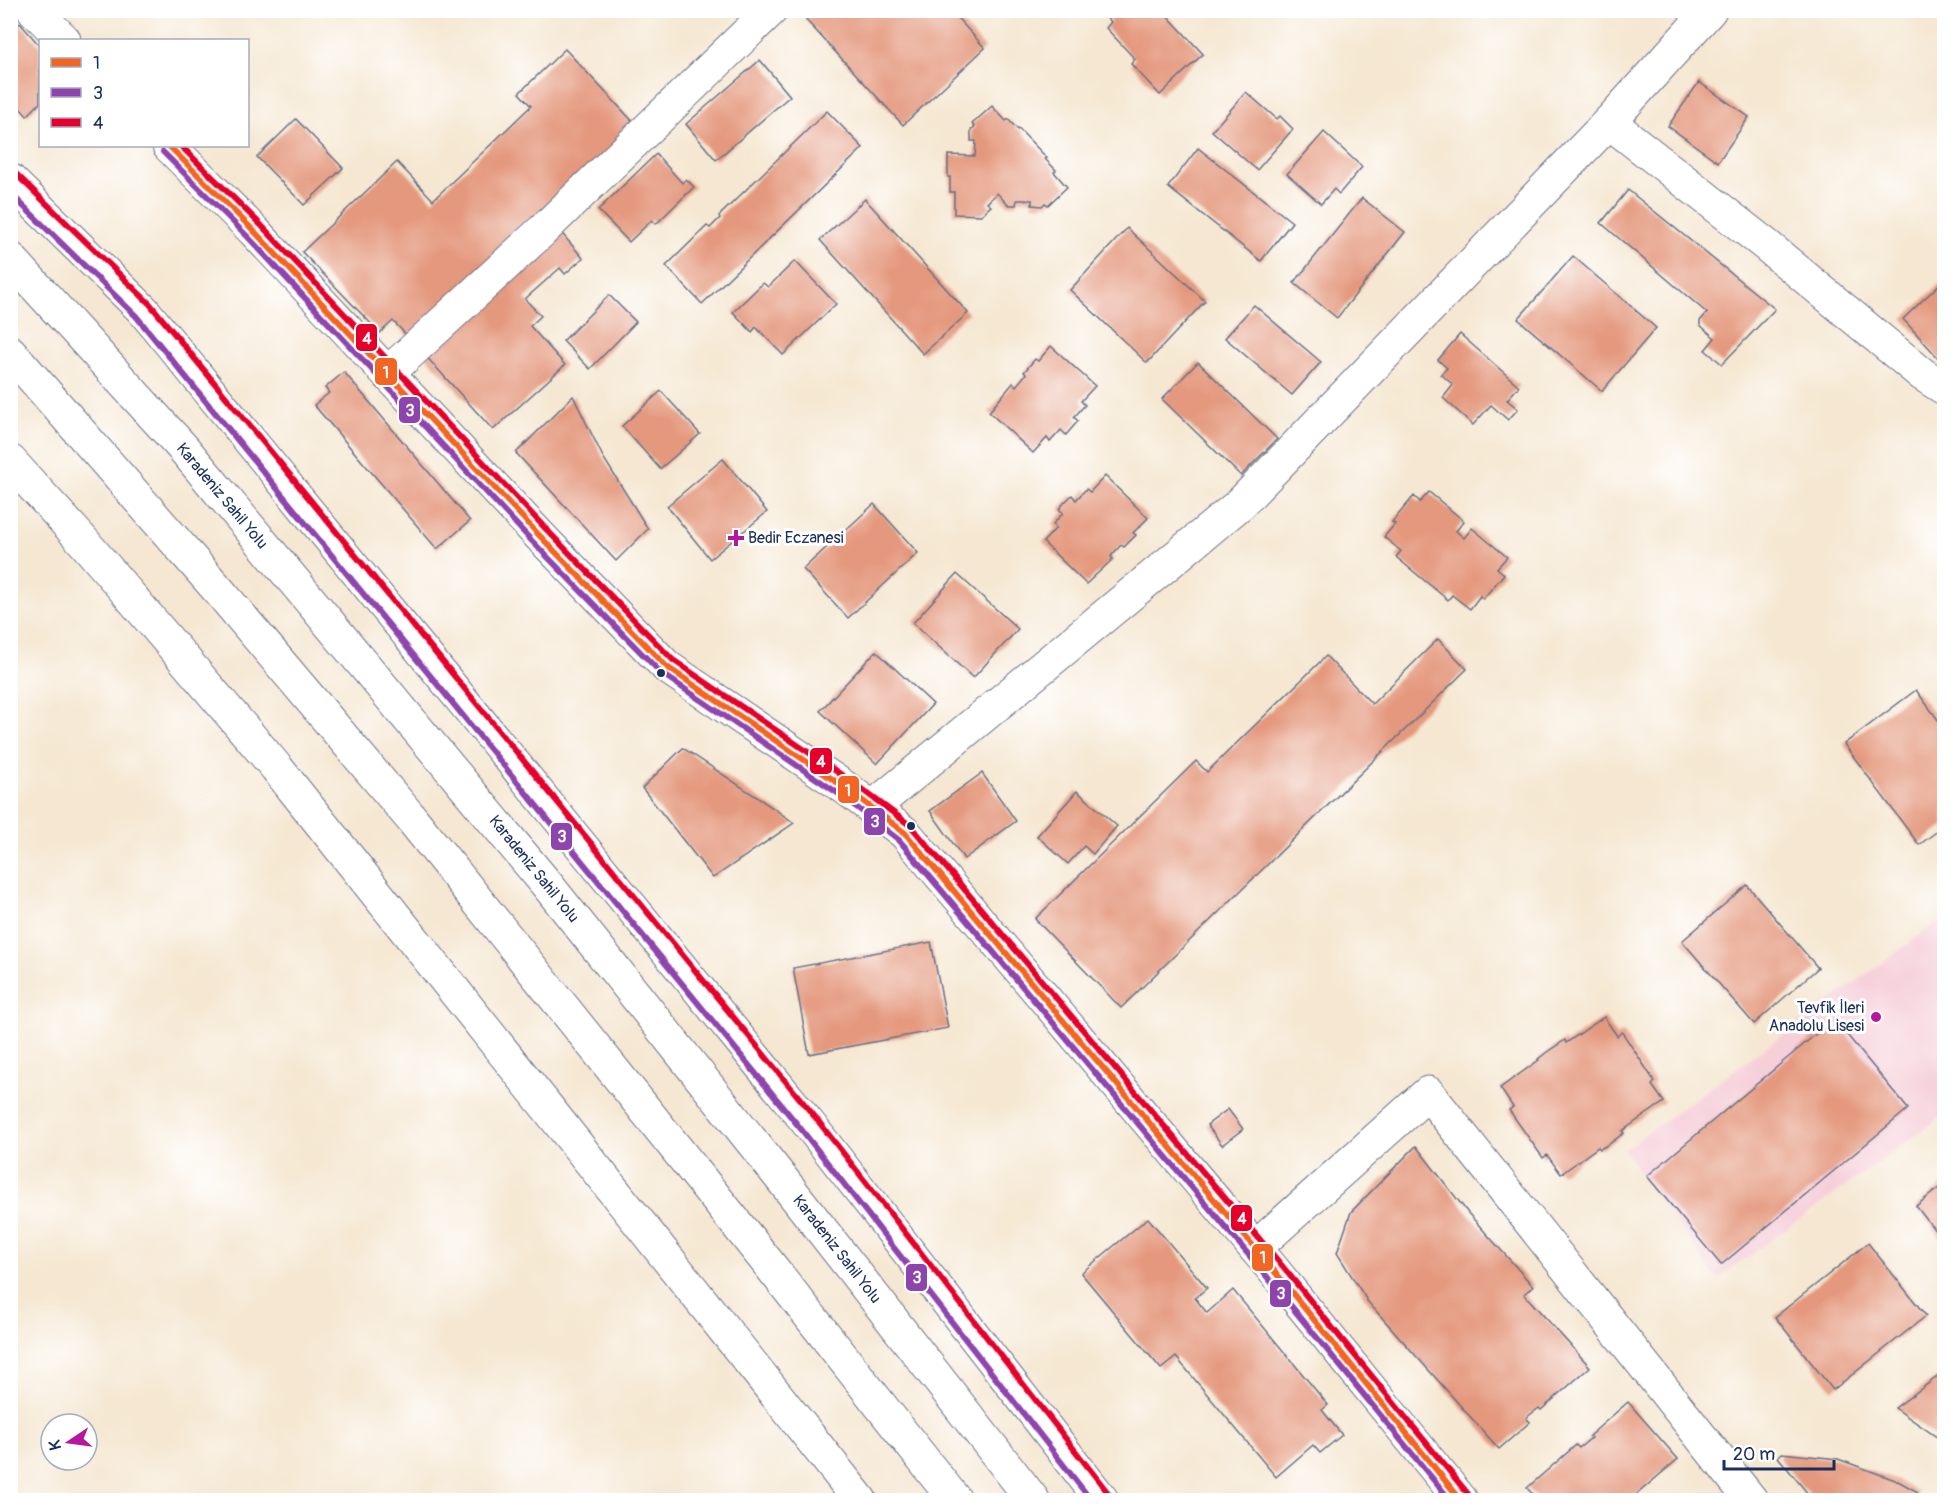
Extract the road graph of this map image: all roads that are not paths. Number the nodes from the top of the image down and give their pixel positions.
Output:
1 (34, 10) edge
2 (771, 10) edge
3 (1710, 10) edge
4 (63, 39) edge
5 (1609, 122) junction
6 (170, 147) edge
7 (10, 180) edge
8 (10, 258) edge
9 (10, 352) edge
10 (388, 373) junction
11 (1944, 388) edge
12 (10, 461) edge
13 (872, 808) junction
14 (1255, 1248) junction
15 (860, 1500) edge
16 (955, 1500) edge
17 (1033, 1500) edge
18 (1102, 1500) edge
19 (1461, 1500) edge
20 (1751, 1500) edge

1 - 4 main road
2 - 10 main road
3 - 5 main road
5 - 11 main road
5 - 13 main road
6 - 10 main road
7 - 18 main road
8 - 17 main road, Karadeniz Sahil Yolu
9 - 16 main road
10 - 13 main road
12 - 15 main road
13 - 14 main road
14 - 19 main road
14 - 20 main road

